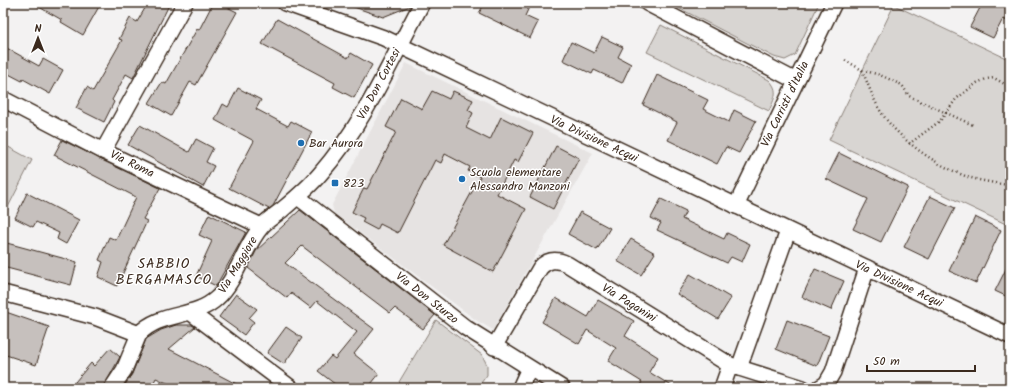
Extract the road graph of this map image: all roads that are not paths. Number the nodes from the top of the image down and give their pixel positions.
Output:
1 (185, 3) edge
2 (285, 3) edge
3 (422, 3) edge
4 (647, 3) edge
5 (834, 3) edge
6 (399, 46) junction
7 (796, 81) junction
8 (3, 100) edge
9 (103, 151) junction
10 (298, 197) junction
11 (736, 206) junction
12 (261, 226) junction
13 (788, 231) junction
14 (867, 268) junction
15 (3, 293) edge
16 (190, 312) junction
17 (139, 334) junction
18 (1010, 336) edge
19 (494, 347) junction
20 (734, 367) junction
21 (529, 368) junction
22 (112, 388) edge
23 (291, 388) edge
24 (520, 388) edge
25 (562, 388) edge
26 (722, 388) edge
27 (803, 388) edge
28 (819, 388) edge

1 - 9 street
2 - 6 street, Via Divisione Acqui
3 - 6 street, Via Don Cortesi
4 - 7 street
5 - 7 street, Via Carristi d'Italia
6 - 10 street, Via Don Cortesi
6 - 11 street, Via Divisione Acqui
7 - 11 street, Via Carristi d'Italia
8 - 9 street, Via Roma
9 - 12 street, Via Roma
10 - 12 street, Via Maggiore
10 - 19 street, Via Don Sturzo
11 - 13 street, Via Divisione Acqui
12 - 16 street, Via Maggiore
13 - 14 street, Via Divisione Acqui
13 - 20 street
14 - 18 street, Via Divisione Acqui
14 - 28 street
15 - 17 street
16 - 17 street, Via Maggiore
16 - 23 street
17 - 22 street
19 - 20 street, Via Paganini
19 - 21 street, Via Don Sturzo
20 - 26 street
20 - 27 street, Via Paganini
21 - 24 street
21 - 25 street, Via Don Sturzo

